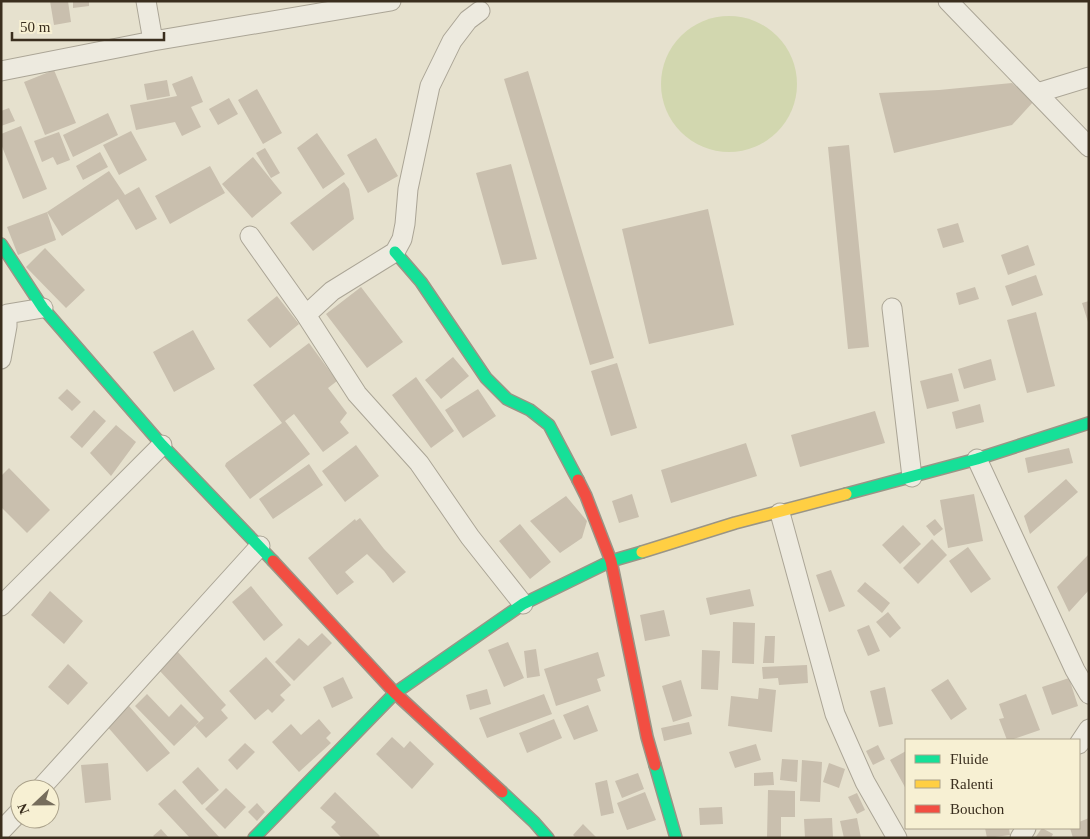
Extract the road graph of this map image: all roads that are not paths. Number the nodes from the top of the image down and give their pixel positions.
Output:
1 (146, 1) edge
2 (391, 1) edge
3 (948, 1) edge
4 (482, 4) edge
5 (153, 41) junction
6 (1, 71) edge
7 (1089, 77) edge
8 (1037, 93) junction
9 (1089, 147) edge
10 (250, 236) dead end
11 (1, 244) edge
12 (395, 252) junction
13 (43, 308) junction
14 (892, 308) dead end
15 (4, 314) edge
16 (306, 315) junction
17 (1, 359) edge
18 (1089, 423) edge
19 (162, 446) junction
20 (977, 459) junction
21 (912, 477) junction
22 (780, 513) junction
23 (260, 546) junction
24 (611, 561) junction
25 (523, 604) junction
26 (1, 606) edge
27 (395, 693) junction
28 (1089, 694) edge
29 (1089, 728) edge
30 (1080, 742) edge
31 (49, 779) edge
32 (10, 822) edge
33 (1, 831) edge
34 (254, 838) edge
35 (548, 838) edge
36 (676, 838) edge
37 (898, 838) edge

1 - 5 street
2 - 5 street
3 - 8 street
4 - 12 street
5 - 6 street
7 - 8 street
8 - 9 street
10 - 16 street
11 - 13 street
12 - 16 street
12 - 24 street
13 - 15 street
13 - 19 street
14 - 21 street
15 - 17 street
16 - 25 street
18 - 20 street
19 - 23 street
19 - 26 street
20 - 21 street
20 - 28 street
21 - 22 street
22 - 24 street
22 - 37 street
23 - 27 street
23 - 31 street
24 - 25 street
24 - 36 street
25 - 27 street
27 - 34 street
27 - 35 street
29 - 30 street
32 - 33 street

